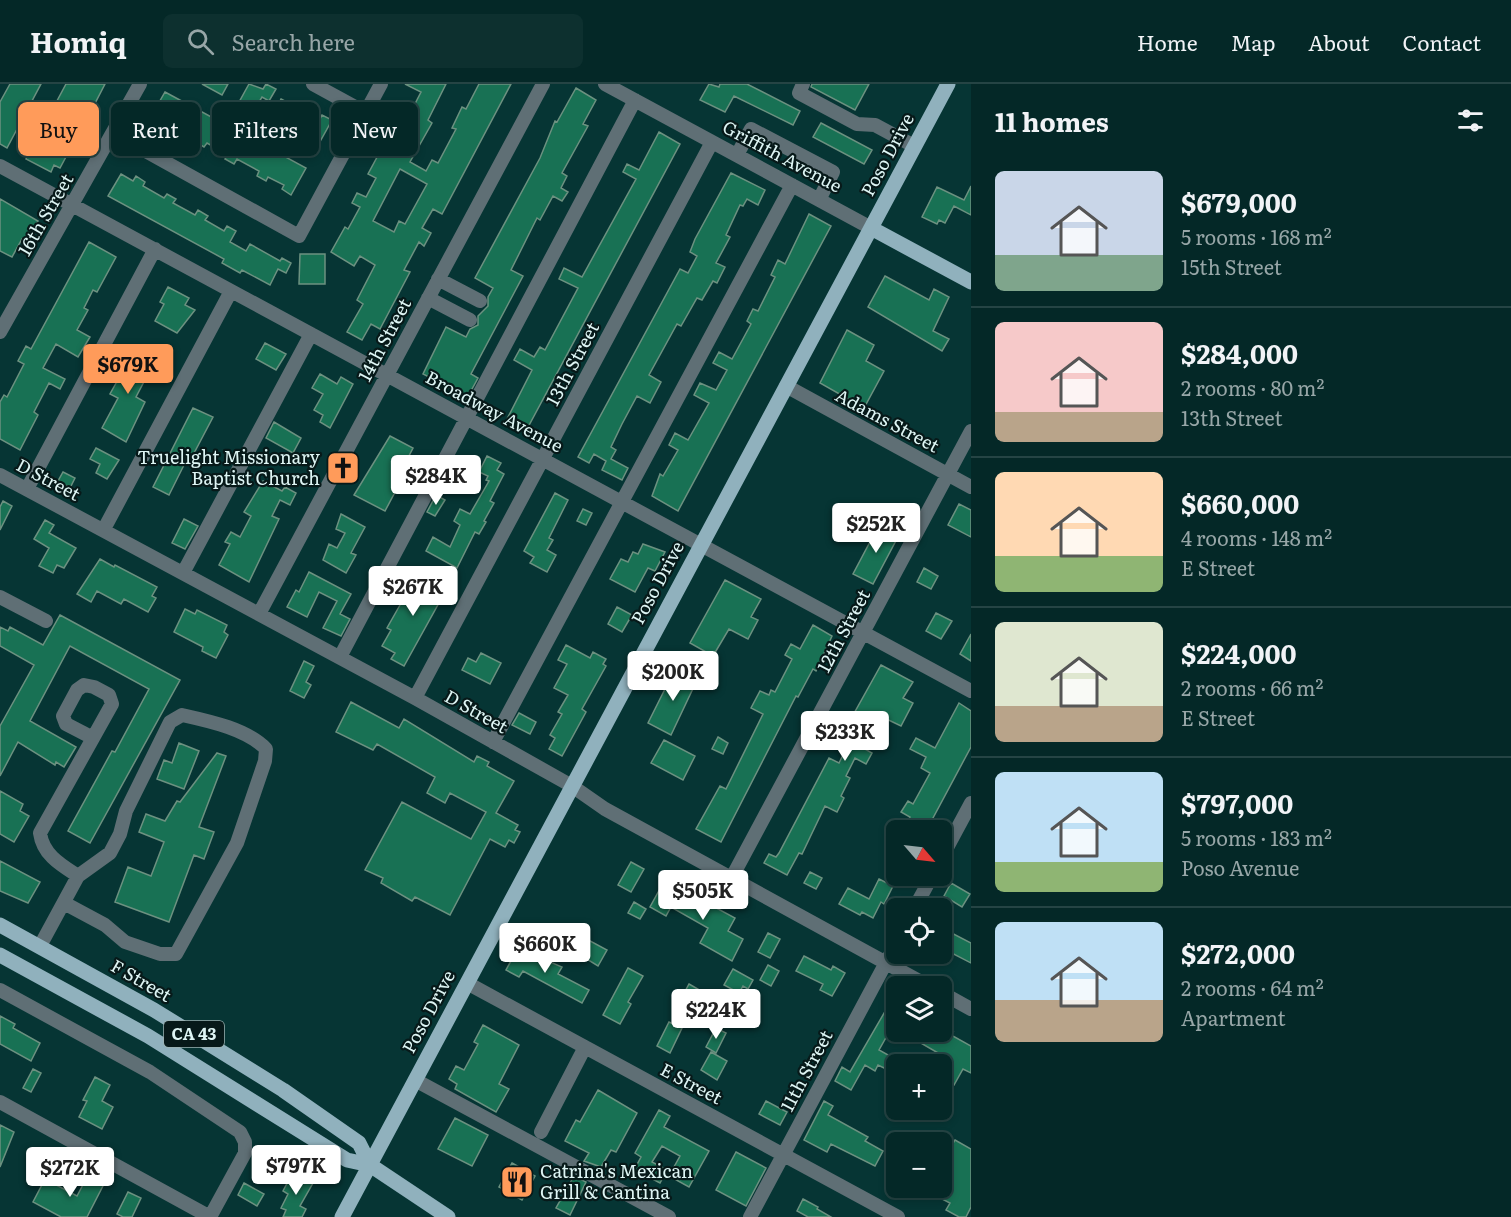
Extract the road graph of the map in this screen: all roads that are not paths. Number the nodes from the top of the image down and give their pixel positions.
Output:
1 (140, 84) edge
2 (313, 84) edge
3 (381, 84) edge
4 (543, 84) edge
5 (605, 84) edge
6 (803, 84) edge
7 (948, 84) edge
8 (635, 100) junction
9 (130, 102) edge
10 (347, 102) edge
11 (371, 102) edge
12 (111, 137) edge
13 (712, 142) junction
14 (915, 146) junction
15 (737, 155) junction
16 (155, 156) edge
17 (342, 156) edge
18 (0, 166) edge
19 (792, 185) junction
20 (819, 200) junction
21 (73, 205) junction
22 (871, 228) junction
23 (155, 249) junction
24 (438, 279) junction
25 (971, 282) edge
26 (231, 291) junction
27 (428, 298) junction
28 (480, 302) dead end
29 (470, 320) dead end
30 (0, 333) edge
31 (311, 334) junction
32 (387, 375) junction
33 (786, 386) junction
34 (466, 418) junction
35 (971, 432) edge
36 (543, 459) junction
37 (948, 474) junction
38 (0, 475) edge
39 (971, 487) edge
40 (27, 489) junction
41 (622, 502) junction
42 (104, 530) junction
43 (701, 545) junction
44 (183, 573) junction
45 (0, 597) edge
46 (259, 614) junction
47 (46, 621) dead end
48 (863, 633) junction
49 (340, 657) junction
50 (971, 691) edge
51 (415, 698) junction
52 (93, 738) dead end
53 (493, 742) junction
54 (572, 786) junction
55 (971, 803) edge
56 (952, 838) edge
57 (78, 876) junction
58 (731, 879) junction
59 (64, 903) junction
60 (0, 925) edge
61 (40, 946) junction
62 (0, 955) edge
63 (886, 963) joint
64 (888, 964) edge
65 (910, 976) edge
66 (467, 983) junction
67 (0, 990) edge
68 (952, 999) edge
69 (971, 1009) edge
70 (585, 1047) junction
71 (415, 1080) junction
72 (0, 1102) edge
73 (541, 1132) dead end
74 (783, 1155) junction
75 (370, 1164) junction
76 (210, 1217) edge
77 (342, 1217) edge
78 (448, 1217) edge
79 (669, 1217) edge
80 (750, 1217) edge
81 (898, 1217) edge

1 - 9 street, 16th Street
2 - 10 street
3 - 11 street
4 - 24 street, 14th Street
5 - 8 street, Griffith Avenue
6 - 14 street
7 - 14 main road, Poso Drive
8 - 13 street, Griffith Avenue
8 - 34 street
12 - 21 street, 16th Street
13 - 15 street, Griffith Avenue
13 - 36 street, 13th Street
14 - 22 main road, Poso Drive
15 - 19 street, Griffith Avenue
15 - 20 street
16 - 17 street
18 - 21 street, Broadway Avenue
19 - 20 street, Griffith Avenue
19 - 41 street
20 - 22 street, Griffith Avenue
21 - 23 street, Broadway Avenue
21 - 30 street, 16th Street
22 - 25 main road, Griffith Avenue
22 - 33 main road, Poso Drive
23 - 26 street, Broadway Avenue
23 - 40 street
24 - 27 street, 14th Street
24 - 28 street
26 - 31 street, Broadway Avenue
26 - 42 street
27 - 29 street
27 - 32 street, 14th Street
31 - 32 street, Broadway Avenue
31 - 44 street
32 - 34 street, Broadway Avenue
32 - 46 street, 14th Street
33 - 37 street, Adams Street
33 - 43 main road, Poso Drive
34 - 36 street, Broadway Avenue
34 - 49 street
35 - 37 street, 12th Street
36 - 41 street, Broadway Avenue
36 - 51 street, 13th Street
37 - 39 street, Adams Street
37 - 48 street, 12th Street
38 - 40 street, D Street
40 - 42 street, D Street
41 - 43 street, Broadway Avenue
41 - 53 street
42 - 44 street, D Street
43 - 48 street, Broadway Avenue
43 - 54 main road, Poso Drive
44 - 46 street, D Street
45 - 47 street
46 - 49 street, D Street
48 - 50 street, Broadway Avenue
48 - 58 street, 12th Street
49 - 51 street, D Street
51 - 53 street, D Street
52 - 57 street
53 - 54 street, D Street
54 - 58 street, D Street
54 - 66 main road, Poso Drive
55 - 56 street
57 - 59 street
57 - 59 street
58 - 63 street, D Street
59 - 61 street
60 - 61 main road, F Street / CA 43
61 - 75 main road, F Street / CA 43
62 - 75 main road, F Street / CA 43
63 - 74 street, 11th Street
64 - 65 street, D Street
66 - 70 street, E Street
66 - 71 main road, Poso Drive
67 - 76 street
68 - 69 street
70 - 73 street
70 - 74 street, E Street
71 - 75 main road, Poso Drive
71 - 79 street
72 - 76 street
74 - 80 street, 11th Street
74 - 81 street, E Street
75 - 77 main road, Poso Drive
75 - 78 main road, F Street / CA 43

